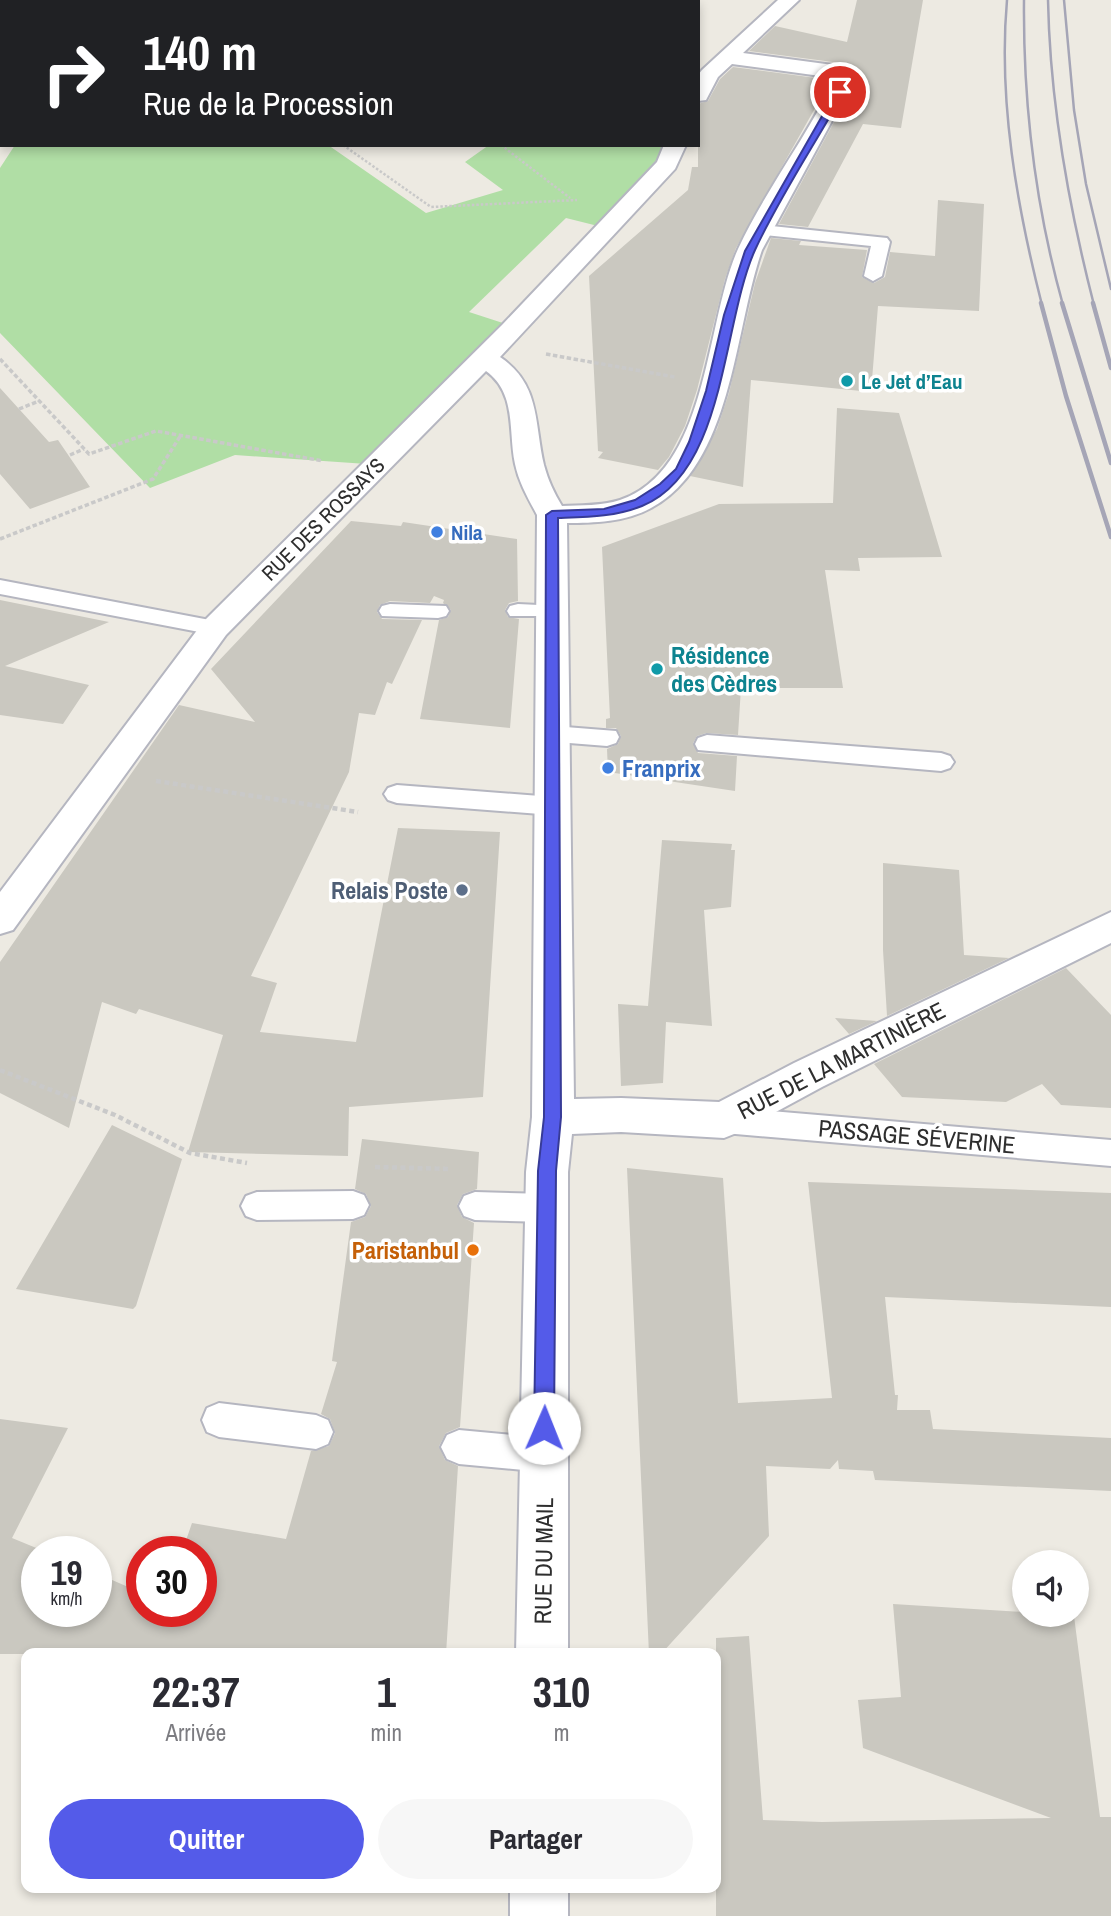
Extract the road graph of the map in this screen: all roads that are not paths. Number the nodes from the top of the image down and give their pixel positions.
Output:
1 (756, 3) dead end
2 (784, 4) edge
3 (726, 57) junction
4 (700, 91) edge
5 (674, 147) edge
6 (762, 230) junction
7 (873, 276) dead end
8 (484, 358) junction
9 (552, 515) junction
10 (0, 587) edge
11 (390, 611) dead end
12 (438, 611) dead end
13 (518, 611) dead end
14 (552, 611) junction
15 (215, 628) junction
16 (553, 735) junction
17 (607, 737) dead end
18 (707, 744) dead end
19 (941, 762) dead end
20 (397, 794) road end
21 (553, 806) junction
22 (0, 920) edge
23 (1111, 926) edge
24 (553, 1117) junction
25 (724, 1120) junction
26 (1111, 1153) edge
27 (353, 1205) dead end
28 (257, 1206) dead end
29 (475, 1206) dead end
30 (547, 1208) junction
31 (219, 1420) dead end
32 (316, 1432) dead end
33 (459, 1447) dead end
34 (544, 1455) junction
35 (542, 1648) edge
36 (539, 1893) edge
37 (539, 1916) edge

1 - 2 street
2 - 3 street
3 - 4 street
3 - 6 street
5 - 8 street, RUE DES ROSSAYS
6 - 7 lane
6 - 9 street
8 - 9 street, RUE DU MAIL
8 - 15 street, RUE DES ROSSAYS
9 - 14 street, RUE DU MAIL
10 - 15 lane
11 - 12 lane
13 - 14 lane
14 - 16 street, RUE DU MAIL
15 - 22 street, RUE DES ROSSAYS
16 - 17 lane
16 - 21 street, RUE DU MAIL
18 - 19 lane
20 - 21 lane
21 - 24 street, RUE DU MAIL
23 - 25 street, RUE DE LA MARTINIÈRE
24 - 25 street, RUE DE LA MARTINIÈRE
24 - 30 street, RUE DU MAIL
25 - 26 lane, PASSAGE SÉVERINE
27 - 28 lane
29 - 30 lane
30 - 34 street, RUE DU MAIL
31 - 32 lane
33 - 34 lane
34 - 35 street, RUE DU MAIL
36 - 37 street

